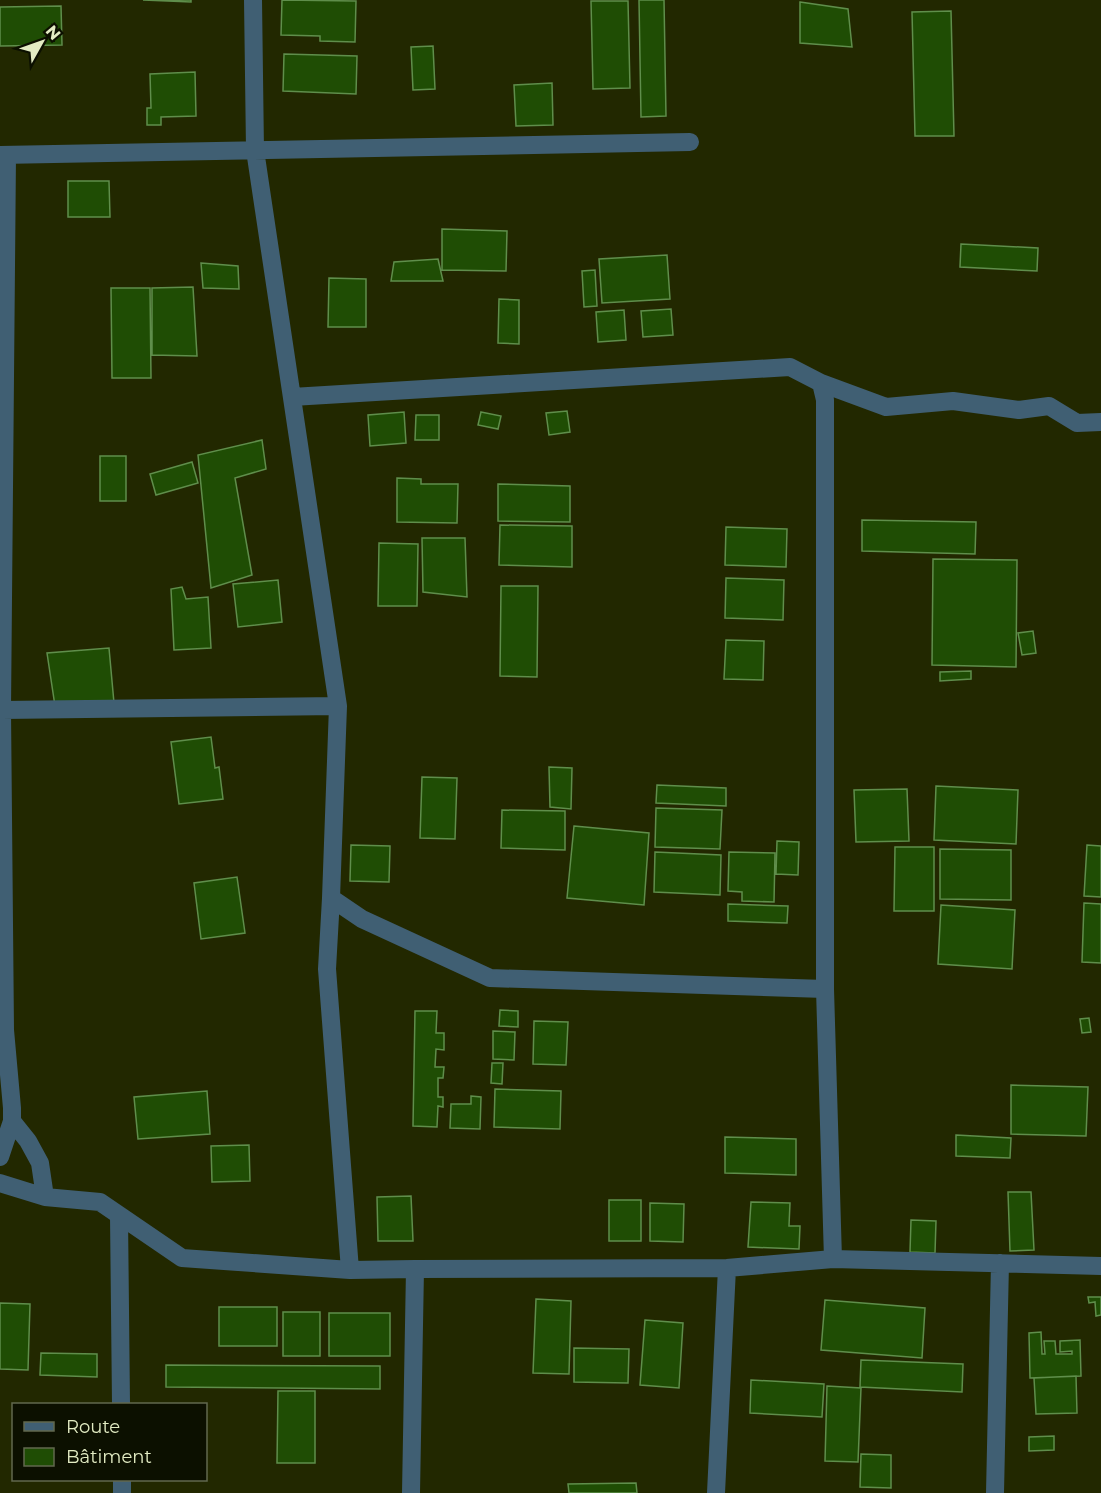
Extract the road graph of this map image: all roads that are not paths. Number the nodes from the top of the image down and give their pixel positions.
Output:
1 (253, 0) edge
2 (690, 142) dead end
3 (255, 150) junction
4 (3, 155) edge
5 (821, 383) junction
6 (292, 397) junction
7 (1101, 423) edge
8 (1, 640) edge
9 (338, 706) junction
10 (2, 710) junction
11 (331, 898) junction
12 (825, 989) junction
13 (12, 1121) junction
14 (0, 1157) edge
15 (0, 1182) edge
16 (45, 1197) junction
17 (119, 1216) junction
18 (833, 1259) junction
19 (1000, 1263) junction
20 (1101, 1266) edge
21 (415, 1269) junction
22 (727, 1269) junction
23 (350, 1270) junction
24 (121, 1403) edge
25 (411, 1493) edge
26 (716, 1493) edge
27 (995, 1493) edge

1 - 3 street
2 - 3 street
3 - 4 street
3 - 6 street
4 - 8 street
5 - 6 street
5 - 7 street
5 - 12 street
6 - 9 street
8 - 10 street
9 - 10 street
9 - 11 street
10 - 13 street
11 - 12 street
11 - 23 street
12 - 18 street
13 - 14 street
13 - 16 street
15 - 16 street
16 - 17 street
17 - 23 street
17 - 24 street
18 - 19 street
18 - 22 street
19 - 20 street
19 - 27 street
21 - 22 street
21 - 23 street
21 - 25 street
22 - 26 street

